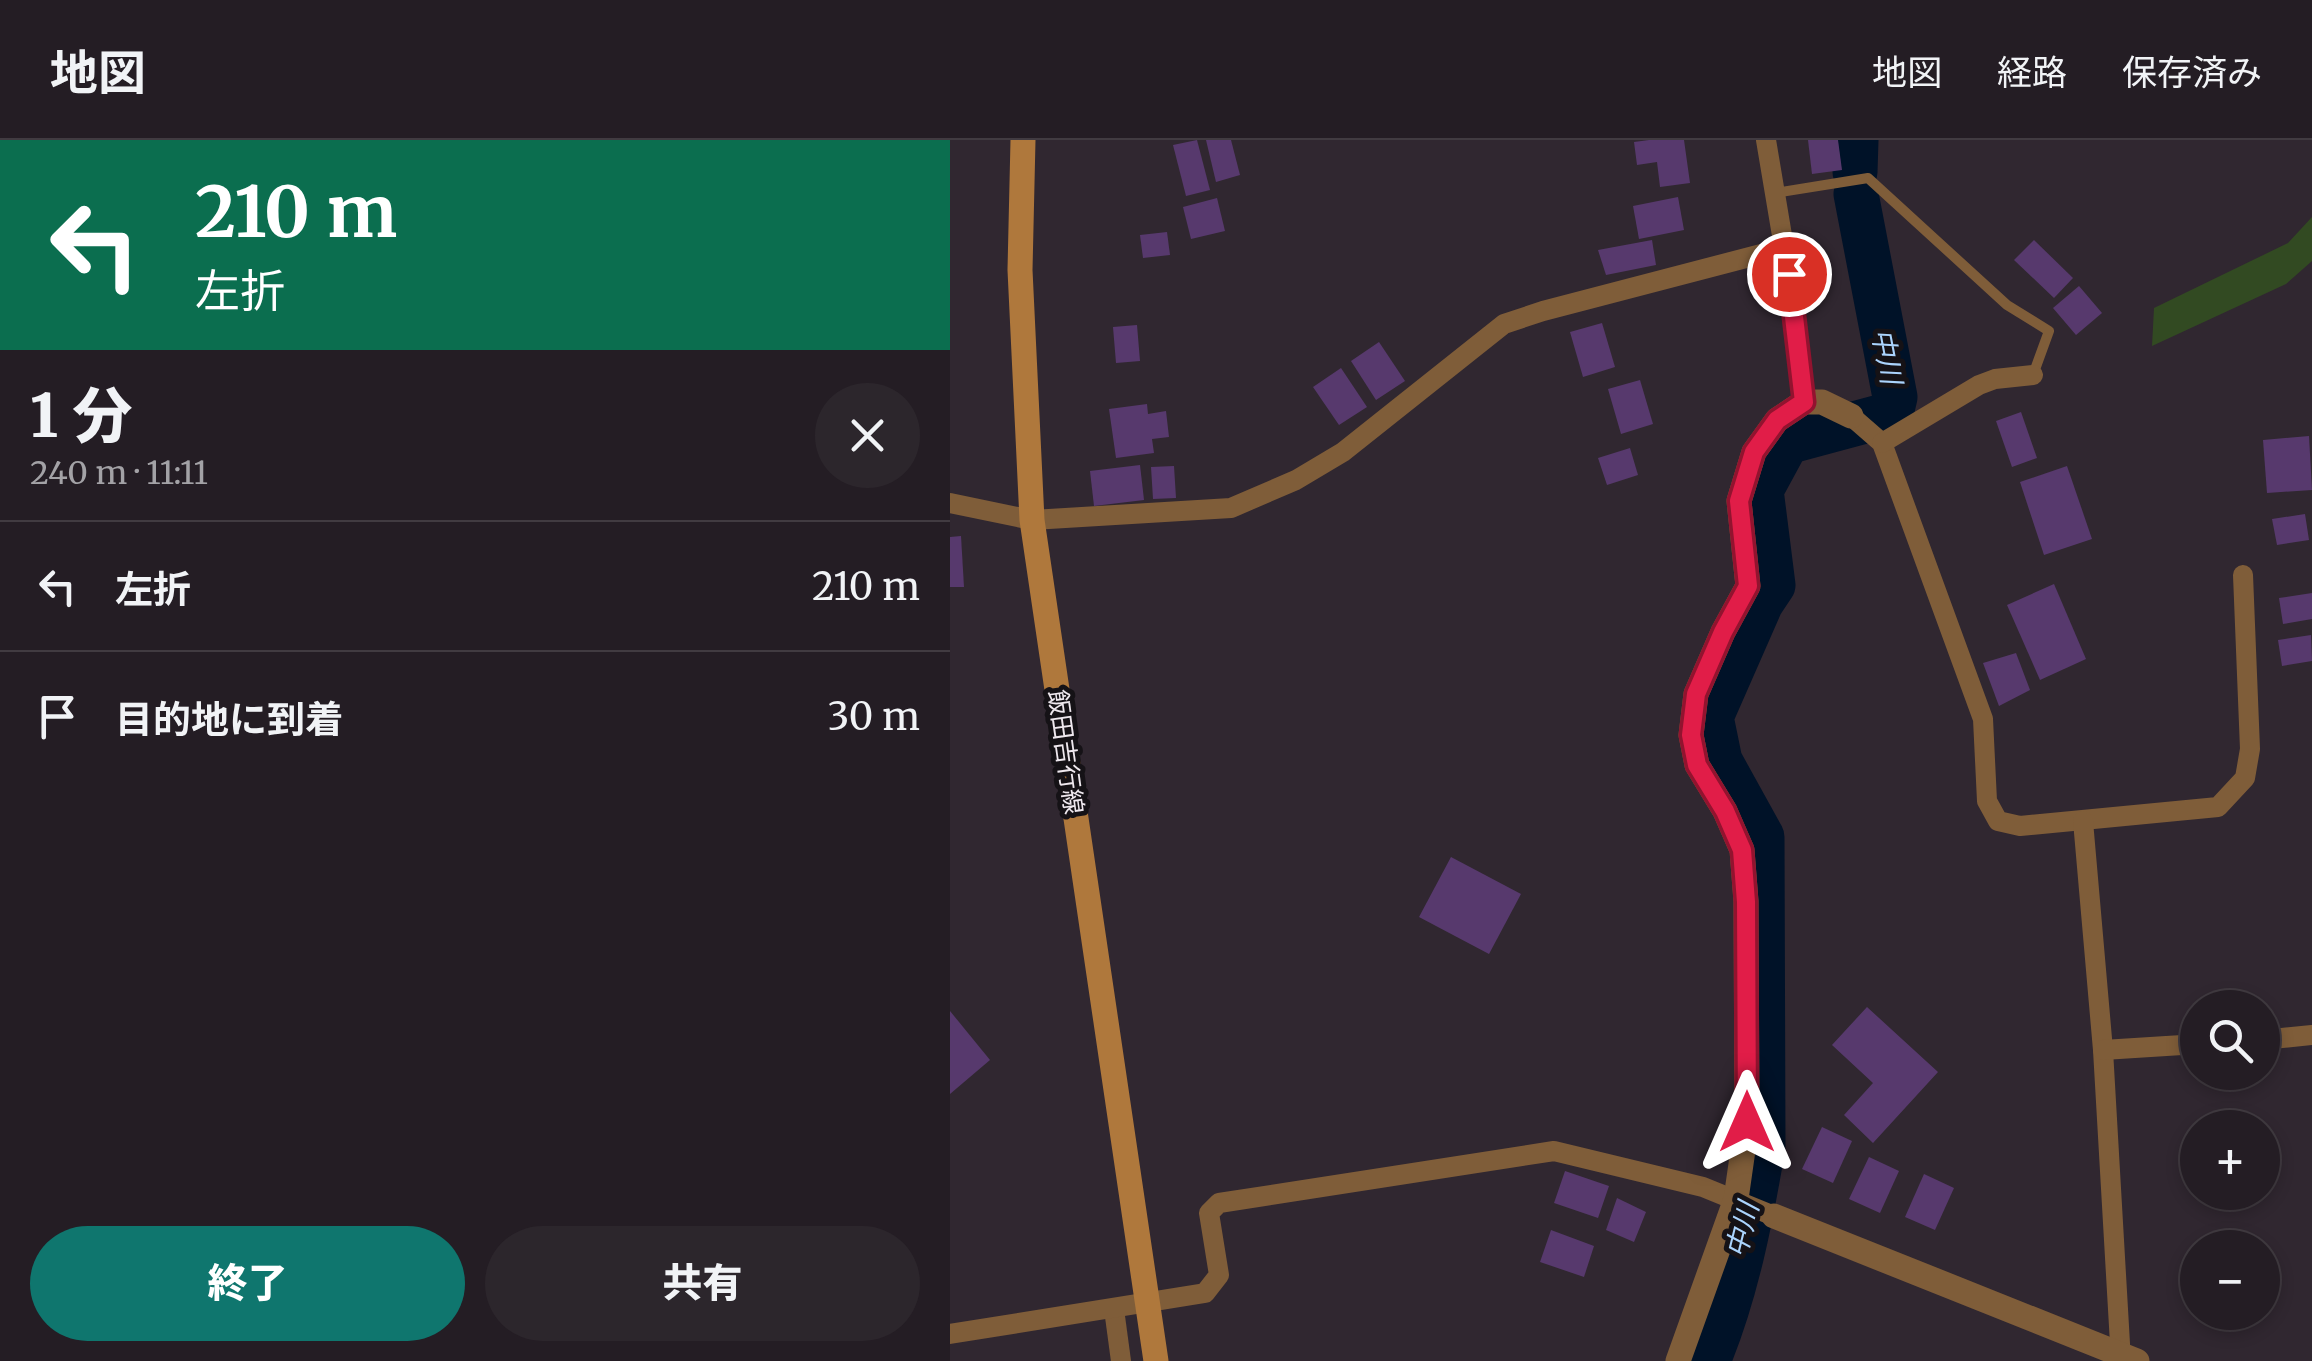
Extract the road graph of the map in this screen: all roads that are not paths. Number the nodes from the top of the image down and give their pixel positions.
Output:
1 (1023, 140) edge
2 (1766, 140) edge
3 (1775, 193) junction
4 (1784, 248) junction
5 (2034, 376) joint
6 (1804, 402) junction
7 (1868, 430) junction
8 (950, 504) edge
9 (1032, 520) junction
10 (2243, 575) dead end
11 (2083, 822) junction
12 (2312, 1036) edge
13 (2280, 1039) edge
14 (2180, 1045) edge
15 (2103, 1050) junction
16 (1739, 1201) junction
17 (1774, 1216) joint
18 (1148, 1304) junction
19 (1114, 1309) junction
20 (950, 1334) edge
21 (2127, 1359) edge
22 (1121, 1361) edge
23 (1156, 1361) edge
24 (1678, 1361) edge

1 - 9 main road, 飯田吉行線
2 - 3 street
3 - 4 street
3 - 5 lane
4 - 6 street
4 - 9 street
5 - 7 street
6 - 7 street
6 - 16 street
7 - 11 street
8 - 9 street
9 - 18 main road, 飯田吉行線
10 - 11 street
11 - 15 street
12 - 13 street
14 - 15 street
15 - 21 street
16 - 17 street
16 - 18 street
16 - 24 street
17 - 21 street
18 - 19 street
18 - 23 main road, 飯田吉行線
19 - 20 street
19 - 22 street

